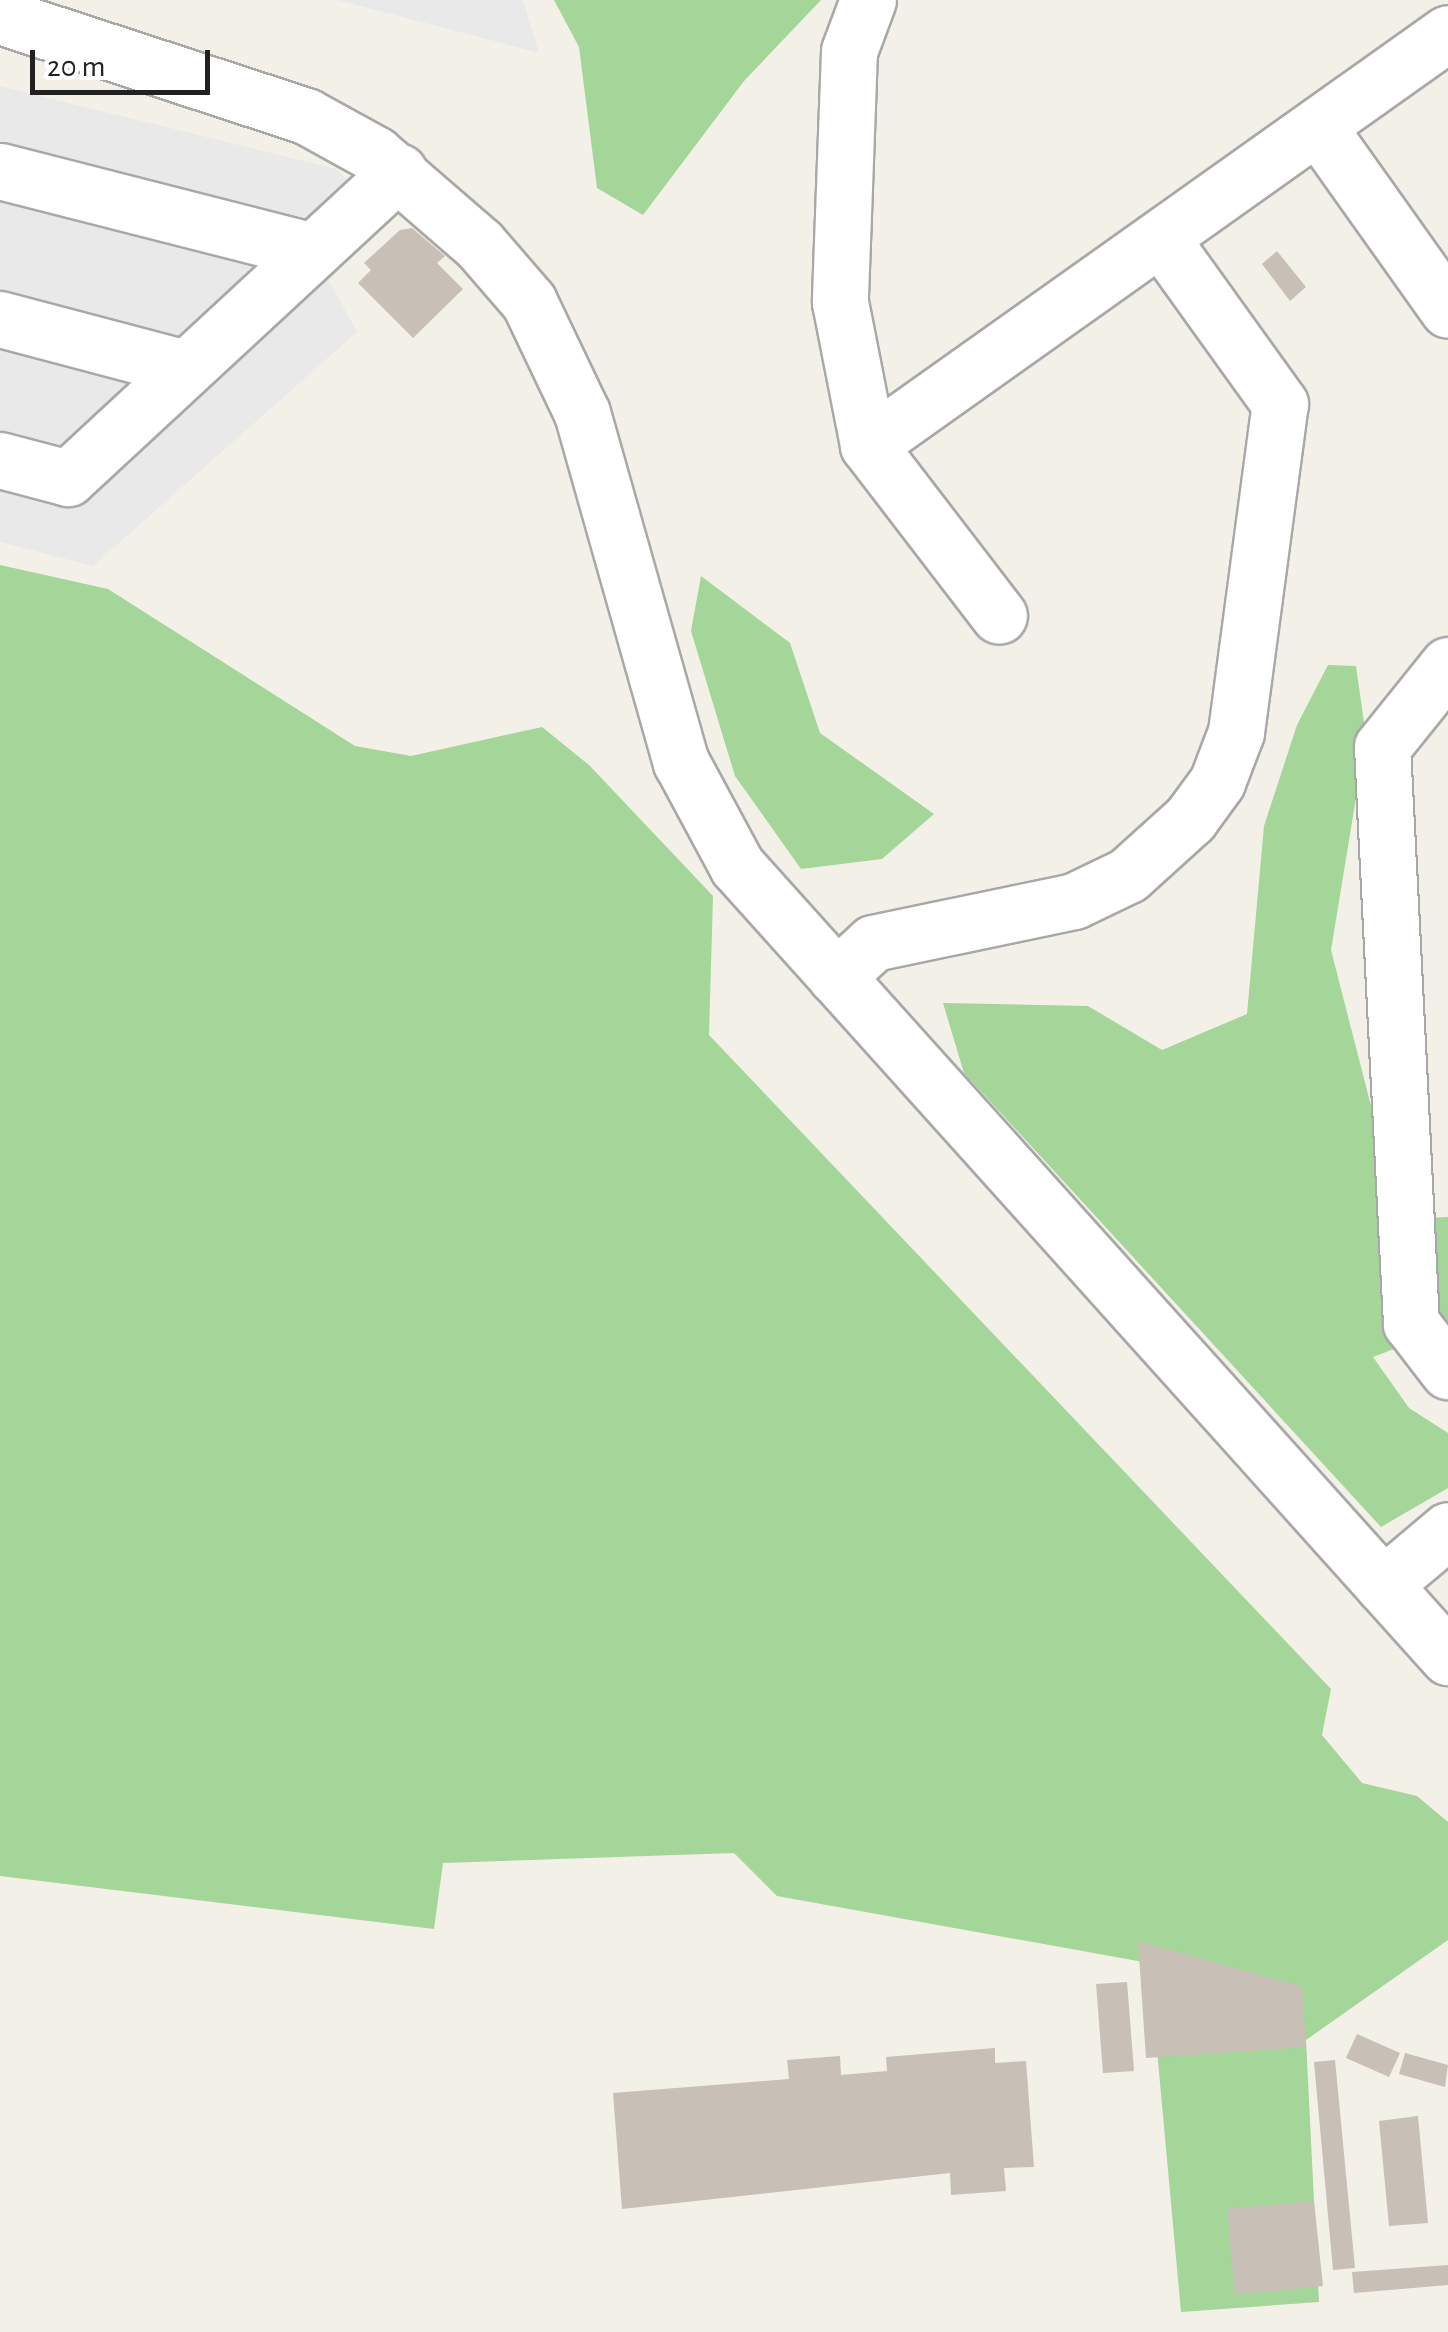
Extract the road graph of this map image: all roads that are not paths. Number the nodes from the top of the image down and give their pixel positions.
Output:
1 (868, 0) edge
2 (0, 16) edge
3 (1448, 33) edge
4 (1318, 127) junction
5 (0, 171) edge
6 (398, 172) junction
7 (1162, 240) junction
8 (313, 251) junction
9 (1448, 310) edge
10 (0, 319) edge
11 (186, 368) junction
12 (868, 445) junction
13 (0, 460) edge
14 (999, 616) dead end
15 (1448, 665) edge
16 (836, 977) junction
17 (1448, 1371) edge
18 (1448, 1530) edge
19 (1383, 1585) junction
20 (1448, 1657) edge

1 - 12 street
2 - 6 street
3 - 4 street
4 - 7 street
4 - 9 street
5 - 8 street
6 - 8 street
6 - 16 street
7 - 12 street
7 - 16 street
8 - 11 street
10 - 11 street
11 - 13 street
12 - 14 street
15 - 17 street
16 - 19 street
18 - 19 street
19 - 20 street

